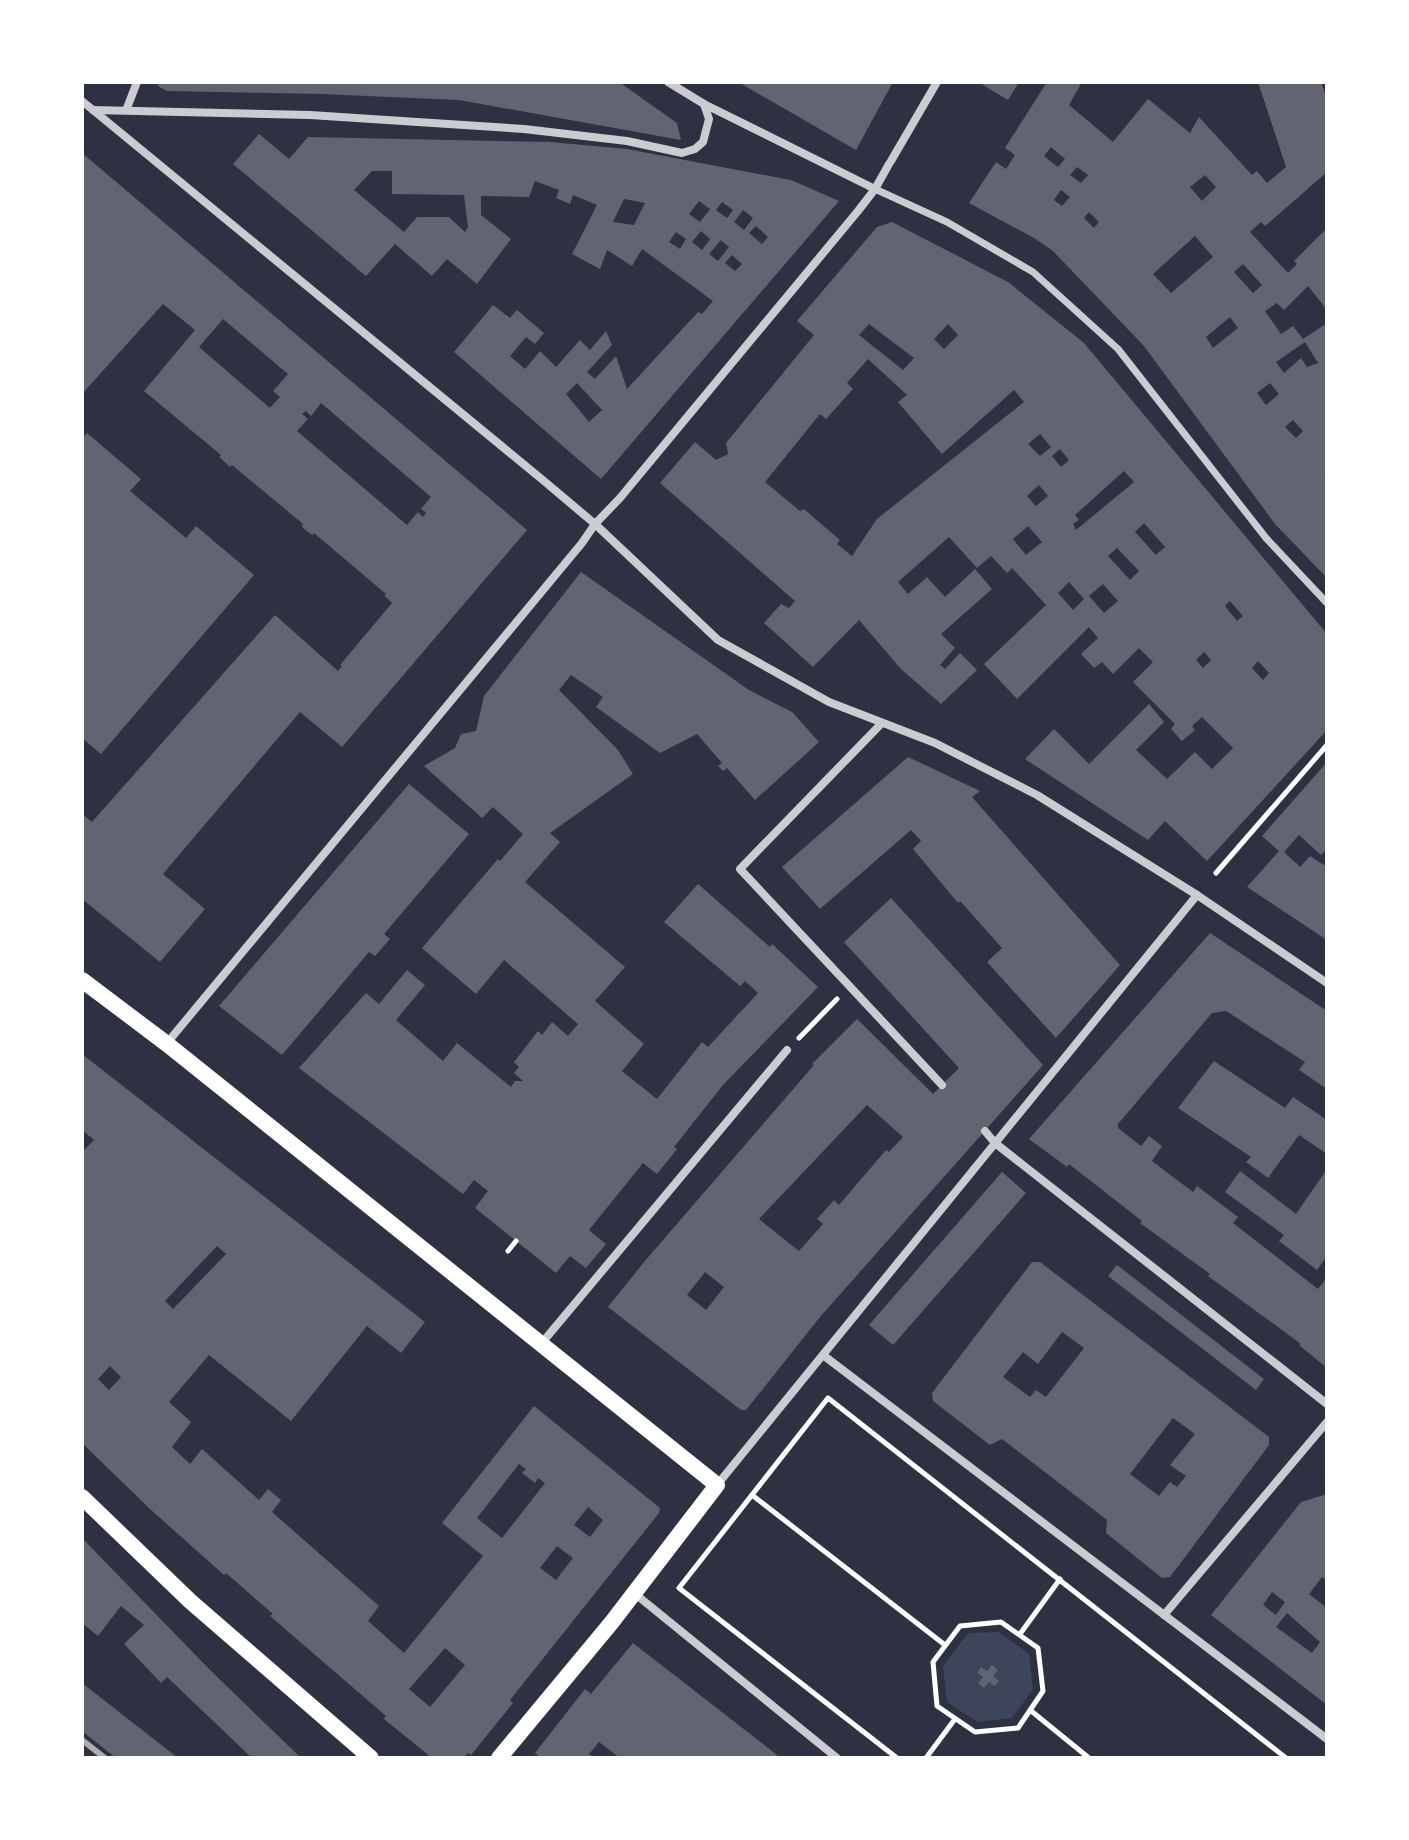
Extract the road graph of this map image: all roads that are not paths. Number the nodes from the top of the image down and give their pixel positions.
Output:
1 (137, 82) edge
2 (668, 82) edge
3 (937, 82) edge
4 (82, 101) edge
5 (704, 104) junction
6 (127, 108) junction
7 (92, 110) junction
8 (875, 189) junction
9 (595, 524) junction
10 (1327, 603) edge
11 (881, 724) junction
12 (1197, 895) junction
13 (82, 980) edge
14 (1327, 983) edge
15 (167, 1044) junction
16 (787, 1050) road end
17 (942, 1085) dead end
18 (985, 1131) dead end
19 (995, 1143) junction
20 (541, 1344) junction
21 (823, 1355) junction
22 (1327, 1404) edge
23 (1327, 1422) edge
24 (717, 1485) junction
25 (82, 1497) edge
26 (634, 1593) junction
27 (1164, 1615) junction
28 (1327, 1739) edge
29 (371, 1758) edge
30 (499, 1758) edge
31 (837, 1758) edge

1 - 6 street
2 - 5 street
3 - 8 street
4 - 7 street
5 - 6 street
5 - 8 street
6 - 7 street
7 - 9 street
8 - 9 street
8 - 10 street
9 - 11 street
9 - 15 street
11 - 12 street
11 - 17 street
12 - 14 street
12 - 19 street
13 - 15 main road
15 - 20 main road
16 - 20 street
18 - 19 street
19 - 21 street
19 - 22 street
20 - 24 main road
21 - 24 street
21 - 27 street
23 - 27 street
24 - 26 main road
25 - 29 main road
26 - 30 main road
26 - 31 street
27 - 28 street

